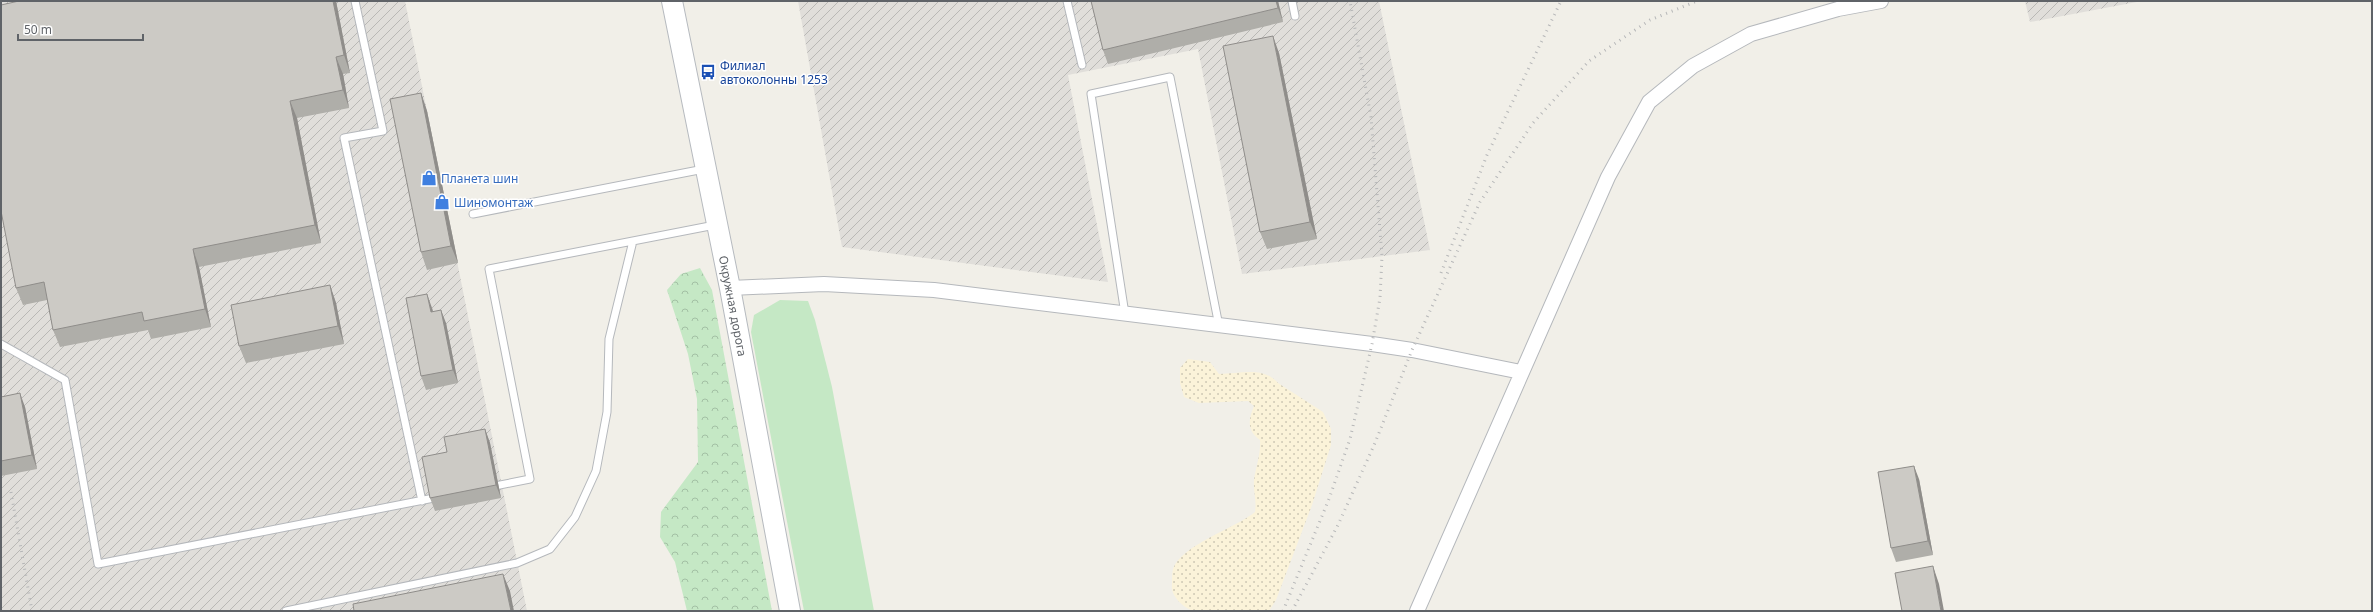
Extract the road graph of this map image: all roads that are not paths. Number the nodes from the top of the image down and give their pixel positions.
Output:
1 (356, 1) edge
2 (672, 1) edge
3 (1067, 1) edge
4 (1292, 1) edge
5 (1881, 1) edge
6 (1295, 16) dead end
7 (1082, 65) dead end
8 (706, 168) junction
9 (473, 214) dead end
10 (717, 224) junction
11 (634, 241) junction
12 (730, 288) junction
13 (1124, 314) junction
14 (1219, 327) junction
15 (1, 344) edge
16 (1521, 372) junction
17 (484, 488) edge
18 (445, 496) edge
19 (422, 501) junction
20 (286, 611) edge
21 (790, 611) edge
22 (1417, 611) edge

1 - 19 lane
2 - 8 main road, Окружная дорога
3 - 7 lane
4 - 6 lane
5 - 16 street
8 - 9 lane
8 - 10 main road, Окружная дорога
10 - 11 lane
10 - 12 main road, Окружная дорога
11 - 17 lane
11 - 20 lane
12 - 13 street
12 - 21 main road, Окружная дорога
13 - 14 street
13 - 14 lane
14 - 16 street
15 - 19 lane
16 - 22 street
18 - 19 lane

